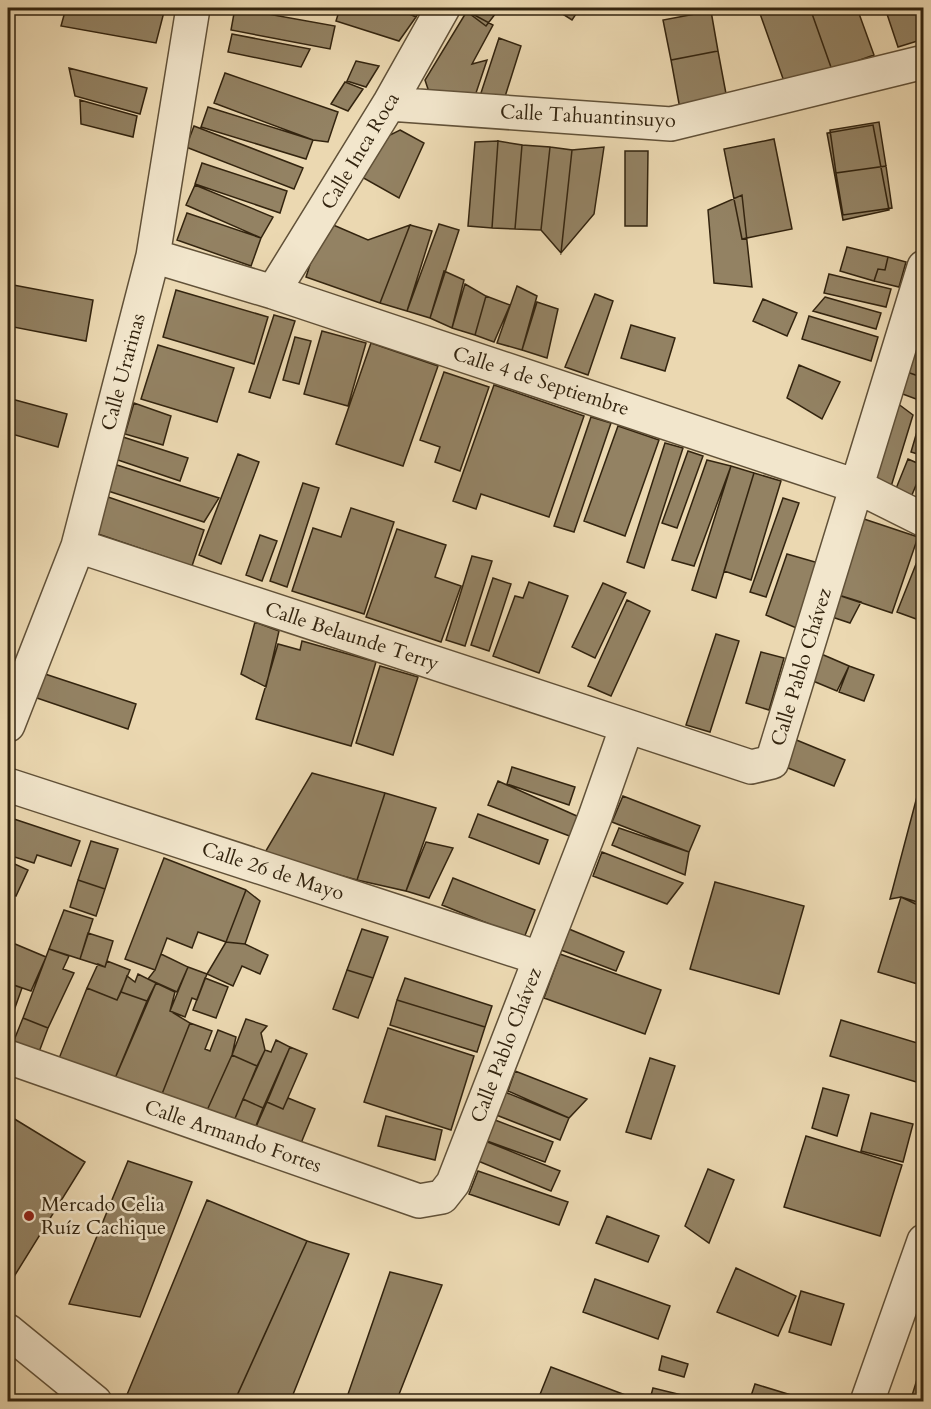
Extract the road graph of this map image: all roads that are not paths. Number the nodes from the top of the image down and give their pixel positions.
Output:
1 (192, 8) edge
2 (443, 8) edge
3 (924, 62) edge
4 (389, 104) junction
5 (153, 256) junction
6 (924, 267) edge
7 (273, 292) junction
8 (856, 486) junction
9 (924, 520) edge
10 (78, 546) junction
11 (8, 725) edge
12 (627, 726) junction
13 (8, 784) edge
14 (539, 958) junction
15 (8, 1058) edge
16 (453, 1183) joint
17 (924, 1241) edge
18 (8, 1330) edge
19 (94, 1401) edge
20 (867, 1401) edge

1 - 5 street, Calle Urarinas
2 - 4 street, Calle Inca Roca
3 - 4 street, Calle Tahuantinsuyo
4 - 7 street, Calle Inca Roca
5 - 7 street, Calle 4 de Septiembre
5 - 10 street, Calle Urarinas
6 - 8 street, Calle Pablo Chávez
7 - 8 street, Calle 4 de Septiembre
8 - 9 street, Calle 4 de Septiembre
8 - 12 street, Calle Pablo Chávez
10 - 11 street, Calle Urarinas
10 - 12 street, Calle Belaunde Terry
12 - 14 street, Calle Pablo Chávez
13 - 14 street, Calle 26 de Mayo
14 - 16 street, Calle Pablo Chávez
15 - 16 street, Calle Armando Fortes
17 - 20 street
18 - 19 street

